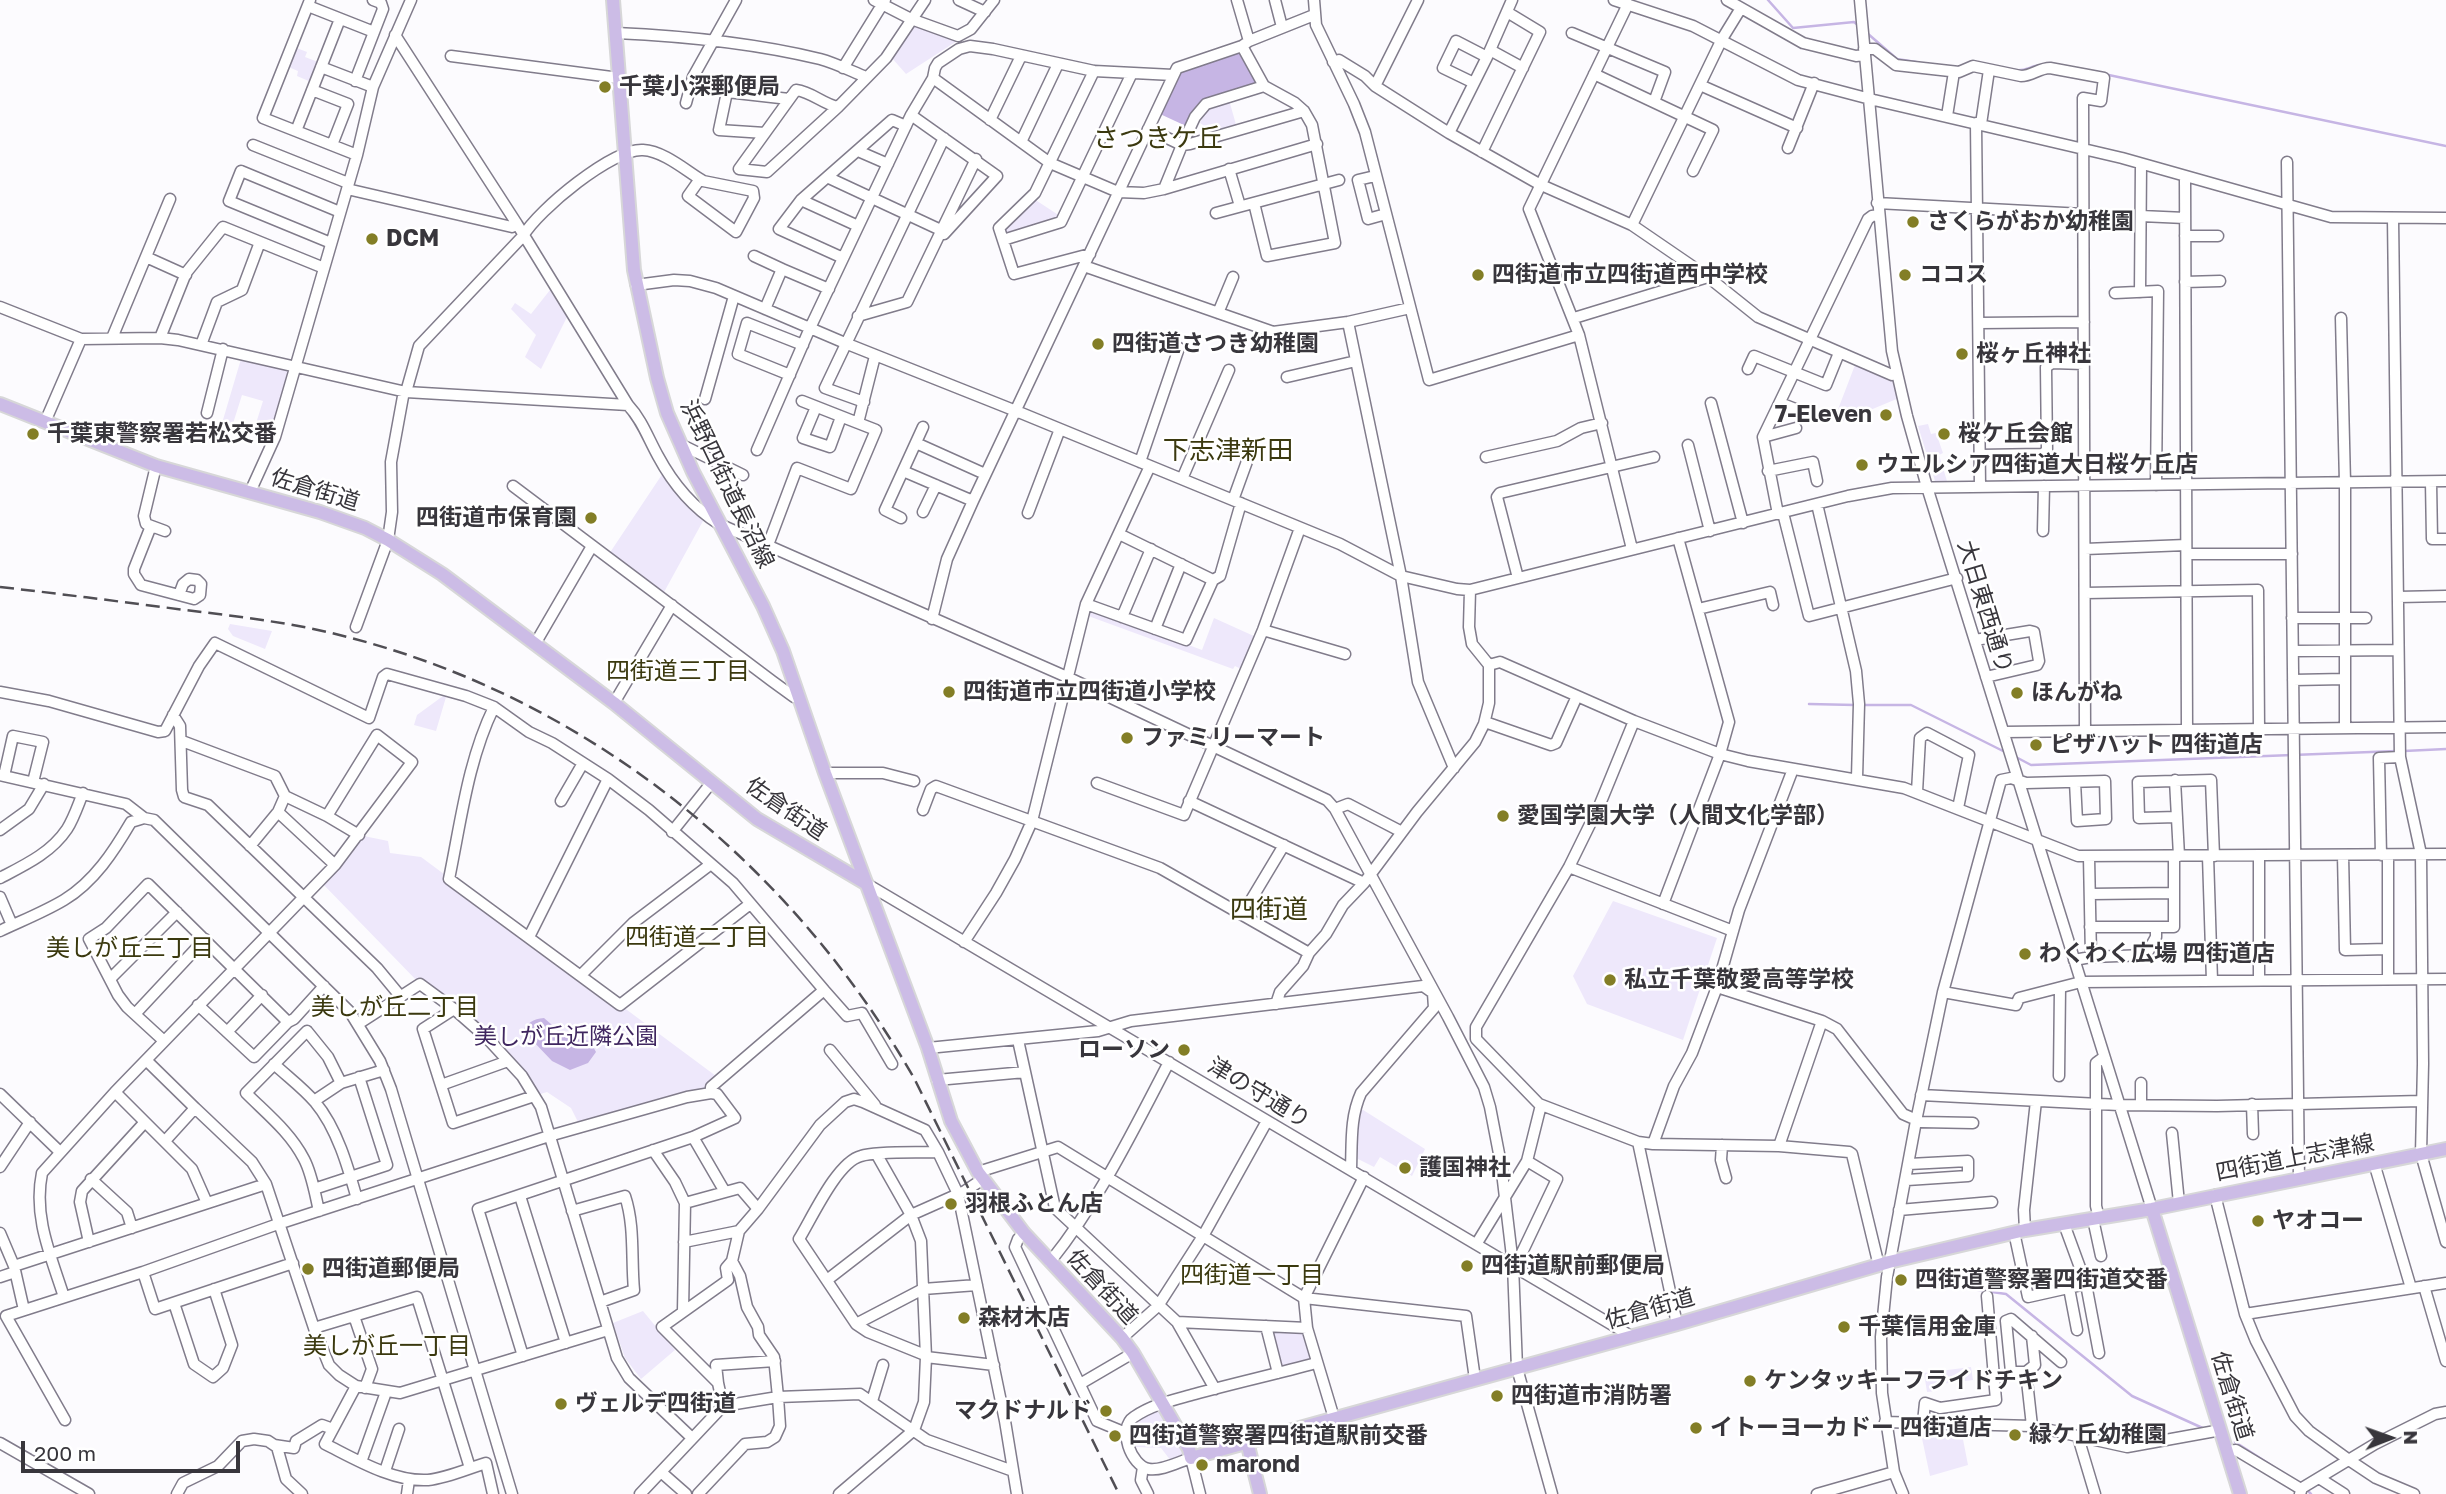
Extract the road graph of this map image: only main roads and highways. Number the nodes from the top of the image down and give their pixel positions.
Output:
1 (613, 0) edge
2 (0, 404) edge
3 (867, 884) junction
4 (2446, 1149) edge
5 (2152, 1209) junction
6 (1247, 1443) junction
7 (1260, 1494) edge
8 (2239, 1494) edge

1 - 3 main road, 浜野四街道長沼線
2 - 3 main road, 佐倉街道
3 - 6 main road, 佐倉街道
4 - 5 main road, 四街道上志津線
5 - 6 main road, 佐倉街道
5 - 8 main road, 佐倉街道
6 - 7 main road

